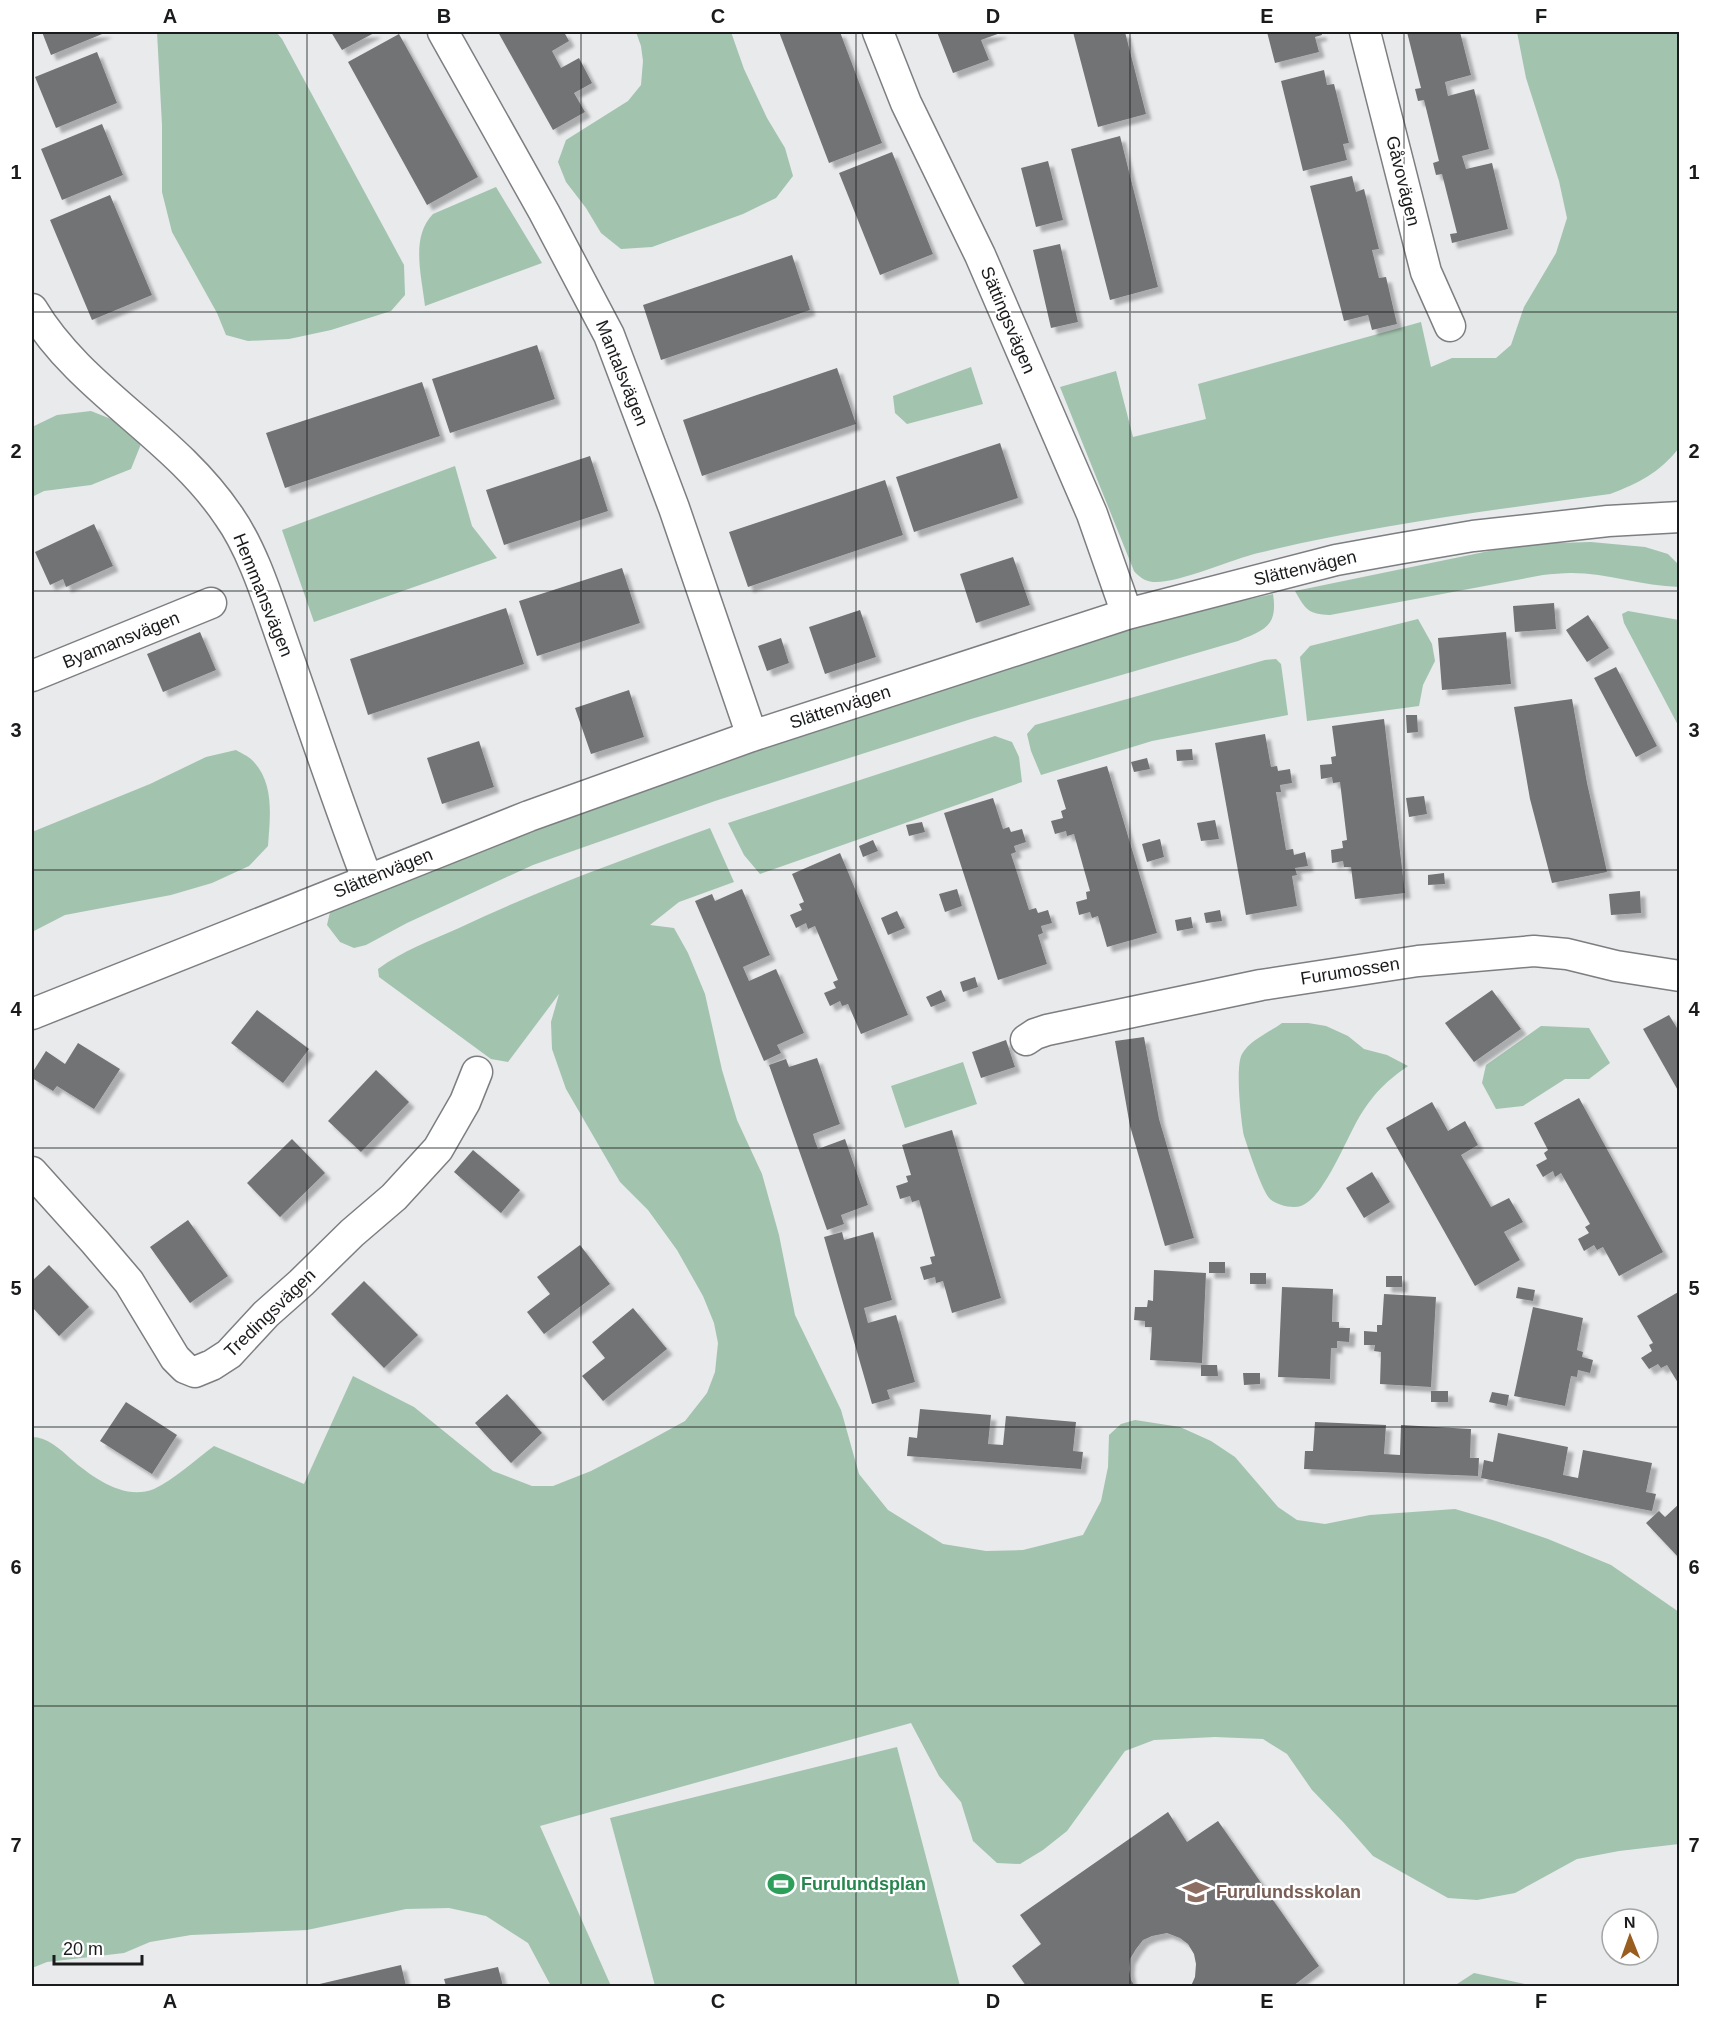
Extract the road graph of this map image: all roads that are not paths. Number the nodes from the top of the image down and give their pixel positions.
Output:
1 (443, 32) edge
2 (878, 32) edge
3 (1365, 32) edge
4 (32, 309) edge
5 (1450, 326) dead end
6 (1680, 517) edge
7 (211, 603) dead end
8 (1127, 614) junction
9 (32, 676) edge
10 (752, 736) junction
11 (367, 879) junction
12 (1680, 976) edge
13 (32, 1014) edge
14 (1026, 1040) dead end
15 (477, 1072) dead end
16 (32, 1172) edge

1 - 10 street, Mantalsvägen
2 - 8 street, Sättingsvägen
3 - 5 street, Gåvovägen
4 - 11 street, Hemmansvägen
6 - 8 street, Slättenvägen
7 - 9 street, Byamansvägen
8 - 10 street, Slättenvägen
10 - 11 street, Slättenvägen
11 - 13 street, Slättenvägen
12 - 14 street, Furumossen
15 - 16 street, Tredingsvägen

